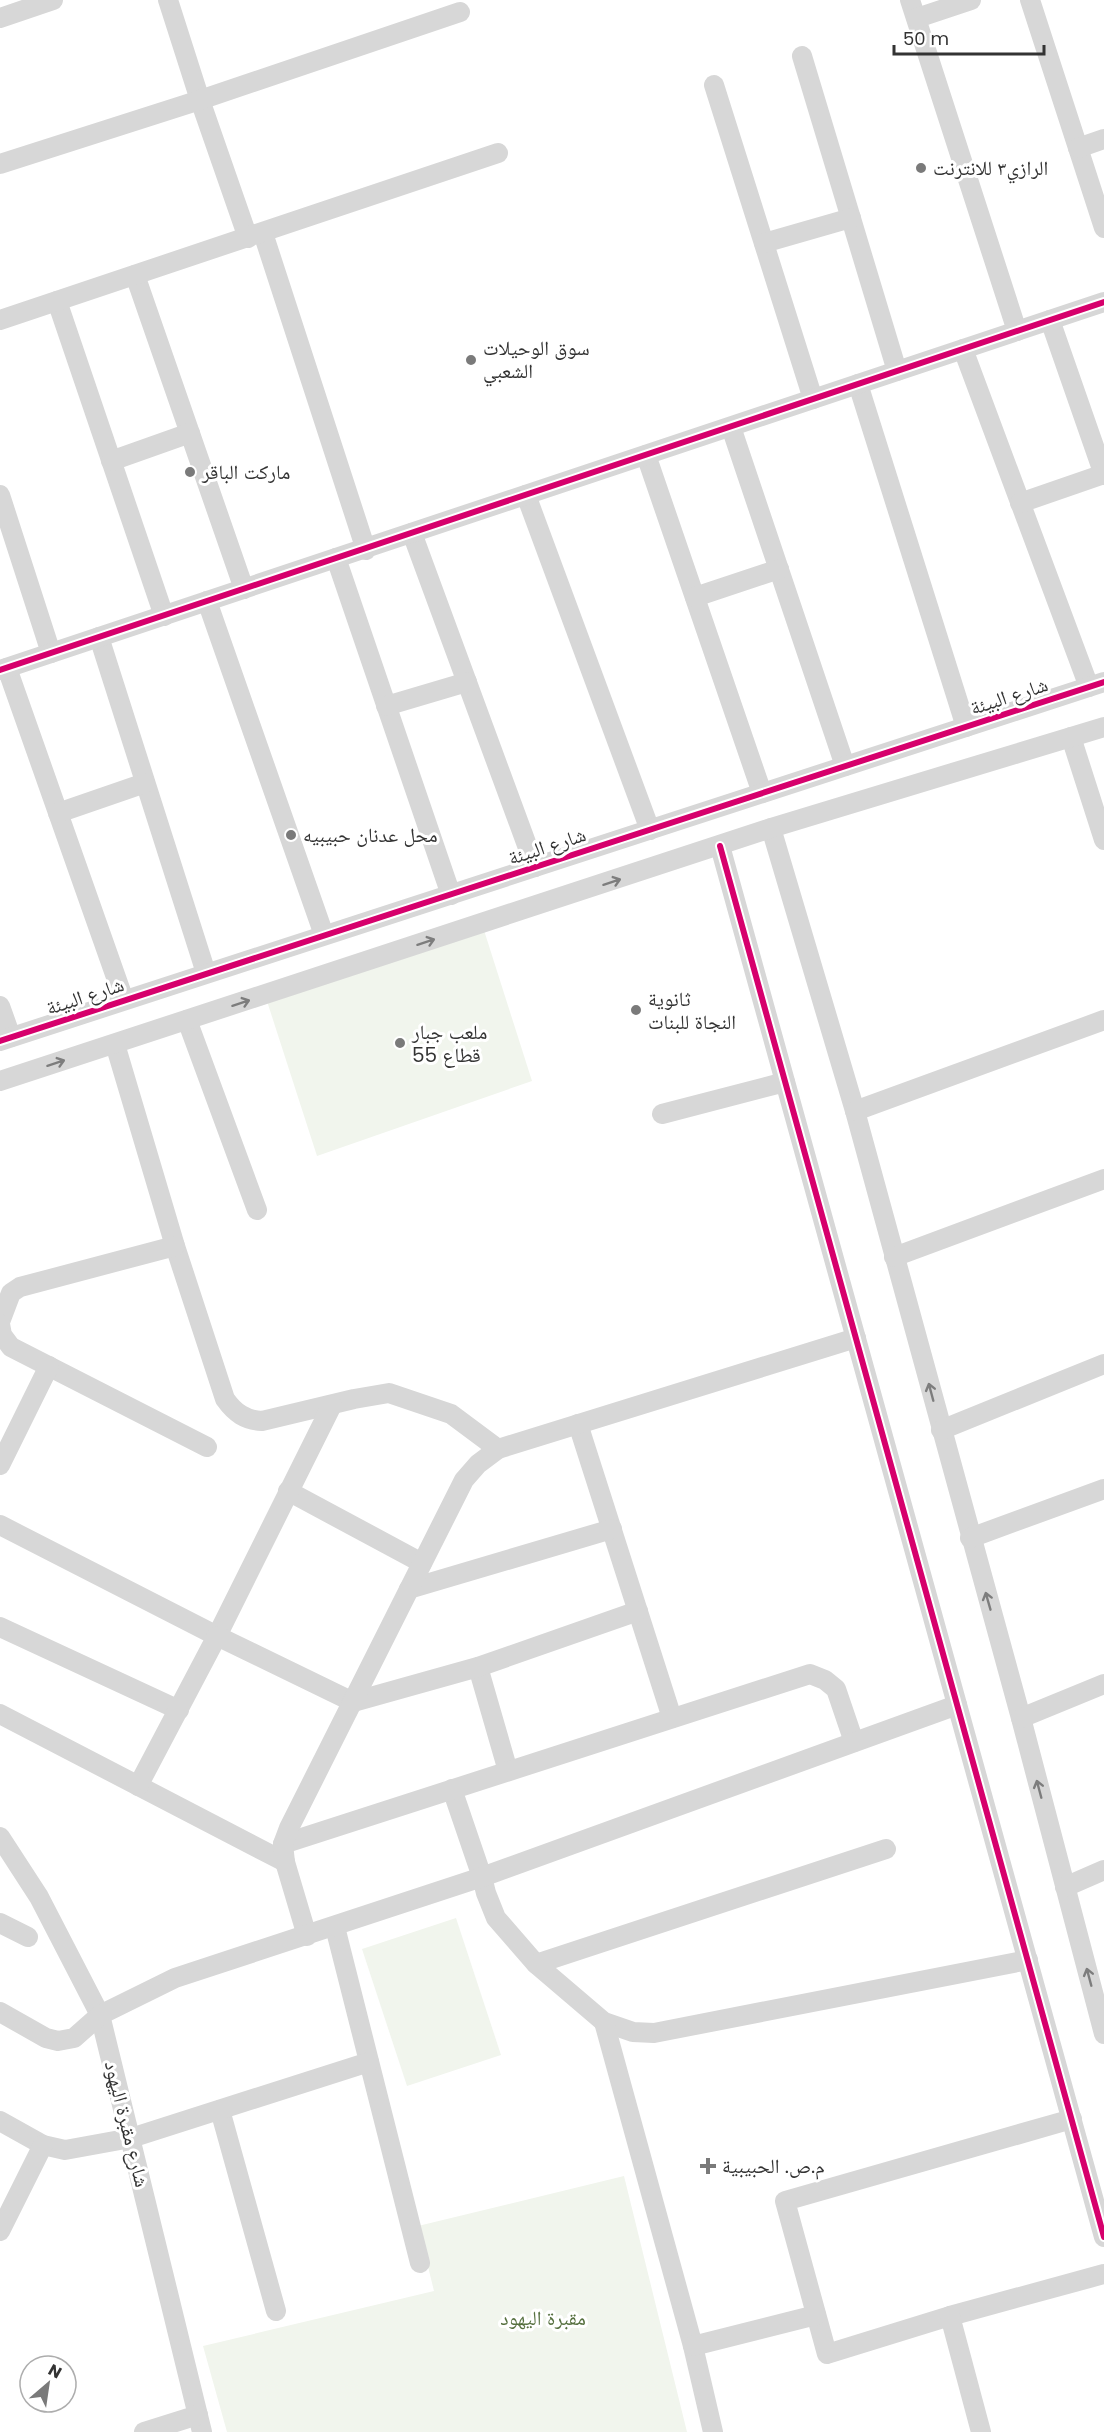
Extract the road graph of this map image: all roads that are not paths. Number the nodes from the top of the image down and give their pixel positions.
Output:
1 (53, 0) edge
2 (168, 0) edge
3 (971, 0) edge
4 (1030, 0) edge
5 (913, 9) edge
6 (460, 12) dead end
7 (0, 18) edge
8 (802, 56) dead end
9 (714, 85) dead end
10 (200, 100) junction
11 (1104, 139) edge
12 (1078, 148) junction
13 (498, 153) dead end
14 (0, 164) edge
15 (850, 218) junction
16 (1104, 228) edge
17 (256, 236) junction
18 (764, 243) junction
19 (135, 275) junction
20 (57, 301) junction
21 (1104, 302) edge
22 (0, 320) edge
23 (1050, 320) junction
24 (1017, 331) junction
25 (963, 349) junction
26 (897, 371) junction
27 (858, 384) junction
28 (813, 399) junction
29 (731, 427) junction
30 (190, 434) junction
31 (646, 455) junction
32 (111, 460) junction
33 (1104, 475) edge
34 (0, 495) edge
35 (526, 495) junction
36 (1020, 503) junction
37 (412, 533) junction
38 (366, 550) junction
39 (336, 558) junction
40 (779, 569) junction
41 (244, 589) junction
42 (695, 597) junction
43 (207, 601) junction
44 (164, 616) junction
45 (99, 637) junction
46 (51, 653) junction
47 (3, 669) edge
48 (467, 682) junction
49 (1096, 685) edge
50 (386, 706) junction
51 (966, 727) junction
52 (1104, 727) edge
53 (1071, 737) junction
54 (845, 766) junction
55 (145, 783) junction
56 (762, 793) junction
57 (58, 813) junction
58 (771, 828) junction
59 (650, 830) junction
60 (1104, 840) edge
61 (720, 846) junction
62 (535, 867) junction
63 (451, 895) junction
64 (324, 935) junction
65 (206, 973) junction
66 (123, 1000) junction
67 (0, 1006) edge
68 (186, 1020) junction
69 (1104, 1020) edge
70 (5, 1039) edge
71 (115, 1044) junction
72 (0, 1082) edge
73 (785, 1082) junction
74 (855, 1111) junction
75 (662, 1114) dead end
76 (1104, 1179) edge
77 (257, 1210) dead end
78 (175, 1246) junction
79 (894, 1257) junction
80 (0, 1323) edge
81 (856, 1338) junction
82 (1104, 1364) edge
83 (49, 1366) junction
84 (332, 1405) junction
85 (578, 1424) junction
86 (941, 1430) junction
87 (207, 1447) dead end
88 (498, 1449) junction
89 (0, 1465) edge
90 (1104, 1489) edge
91 (288, 1491) junction
92 (0, 1525) edge
93 (612, 1529) junction
94 (970, 1538) junction
95 (422, 1563) junction
96 (409, 1589) junction
97 (638, 1611) junction
98 (0, 1627) edge
99 (217, 1636) junction
100 (478, 1667) junction
101 (1104, 1684) edge
102 (353, 1702) junction
103 (957, 1705) junction
104 (179, 1710) junction
105 (0, 1714) edge
106 (672, 1718) junction
107 (1021, 1718) junction
108 (854, 1742) junction
109 (508, 1771) junction
110 (138, 1786) junction
111 (452, 1789) junction
112 (0, 1838) edge
113 (886, 1849) dead end
114 (284, 1853) junction
115 (1104, 1870) edge
116 (482, 1877) junction
117 (1065, 1887) junction
118 (0, 1923) edge
119 (335, 1927) junction
120 (307, 1936) junction
121 (28, 1937) dead end
122 (1028, 1960) junction
123 (536, 1964) junction
124 (1100, 2004) edge
125 (0, 2012) edge
126 (100, 2016) junction
127 (604, 2022) junction
128 (1104, 2034) edge
129 (369, 2062) junction
130 (220, 2110) junction
131 (1072, 2119) junction
132 (0, 2121) edge
133 (131, 2138) junction
134 (43, 2145) junction
135 (5, 2207) edge
136 (0, 2231) edge
137 (1104, 2237) edge
138 (420, 2263) dead end
139 (1104, 2274) edge
140 (276, 2312) dead end
141 (816, 2315) junction
142 (950, 2316) junction
143 (693, 2346) junction
144 (200, 2423) edge
145 (144, 2432) edge
146 (713, 2432) edge
147 (981, 2432) edge

1 - 7 street
2 - 10 street
3 - 5 street
4 - 12 street
5 - 24 street
6 - 10 street
8 - 15 street
9 - 18 street
10 - 14 street
10 - 17 street
11 - 12 street
12 - 16 street
13 - 17 street
15 - 18 street
15 - 26 street
17 - 19 street
17 - 38 street
18 - 28 street
19 - 20 street
19 - 30 street
20 - 22 street
20 - 32 street
21 - 23 street
23 - 24 street
23 - 33 street
24 - 25 street
25 - 26 street
25 - 36 street
26 - 27 street
27 - 28 street
27 - 51 street
28 - 29 street
29 - 31 street
29 - 40 street
30 - 32 street
30 - 41 street
31 - 35 street
31 - 42 street
32 - 44 street
33 - 36 street
34 - 46 street
35 - 37 street
35 - 59 street
36 - 49 street
37 - 38 street
37 - 48 street
38 - 39 street
39 - 41 street
39 - 50 street
40 - 42 street
40 - 54 street
41 - 43 street
42 - 56 street
43 - 44 street
43 - 64 street
44 - 45 street
45 - 46 street
45 - 55 street
46 - 47 street
47 - 57 street
48 - 50 street
48 - 62 street
49 - 51 street, شارع البيئة
50 - 63 street
51 - 54 street, شارع البيئة
52 - 53 street
53 - 58 street
53 - 60 street
54 - 56 street, شارع البيئة
55 - 57 street
55 - 65 street
56 - 59 street, شارع البيئة
57 - 66 street
58 - 61 street
58 - 74 street
59 - 62 street, شارع البيئة
68 -> 61 street
61 - 73 street
62 - 63 street, شارع البيئة
63 - 64 street, شارع البيئة
64 - 65 street, شارع البيئة
65 - 66 street, شارع البيئة
66 - 70 street, شارع البيئة
67 - 70 street
68 - 71 street
68 - 77 street
69 - 74 street
72 -> 71 street
71 - 78 street
73 - 75 street
73 - 81 street
74 - 79 street
76 - 79 street
78 - 80 street
78 - 84 street
86 -> 79 street
80 - 83 street
81 - 85 street
81 - 103 street
82 - 86 street
83 - 87 street
83 - 89 street
84 - 88 street
84 - 91 street
85 - 88 street
85 - 93 street
86 - 94 street
88 - 95 street
90 - 94 street
91 - 95 street
91 - 99 street
92 - 99 street
93 - 96 street
93 - 97 street
107 -> 94 street
95 - 96 street
96 - 102 street
97 - 100 street
97 - 106 street
98 - 104 street
99 - 102 street
99 - 104 street
100 - 102 street
100 - 109 street
101 - 107 street
102 - 114 street
103 - 108 street
103 - 122 street
104 - 110 street
105 - 110 street
106 - 108 street
106 - 109 street
117 -> 107 street
108 - 116 street
109 - 111 street
110 - 114 street
111 - 114 street
111 - 116 street
112 - 126 street, شارع مقبرة اليهود
113 - 123 street
114 - 120 street
115 - 117 street
116 - 119 street
116 - 123 street
124 -> 117 street
118 - 121 street
119 - 120 street
119 - 129 street
120 - 126 street
122 - 127 street
122 - 131 street
123 - 127 street
124 - 128 street
125 - 126 street
126 - 133 street, شارع مقبرة اليهود
127 - 143 street
129 - 130 street
129 - 138 street
130 - 133 street
130 - 140 street
131 - 137 street
131 - 141 street
132 - 134 street
133 - 134 street
133 - 144 street, شارع مقبرة اليهود
134 - 135 street
135 - 136 street
139 - 142 street
141 - 142 street
141 - 143 street
142 - 147 street
143 - 146 street
144 - 145 street

